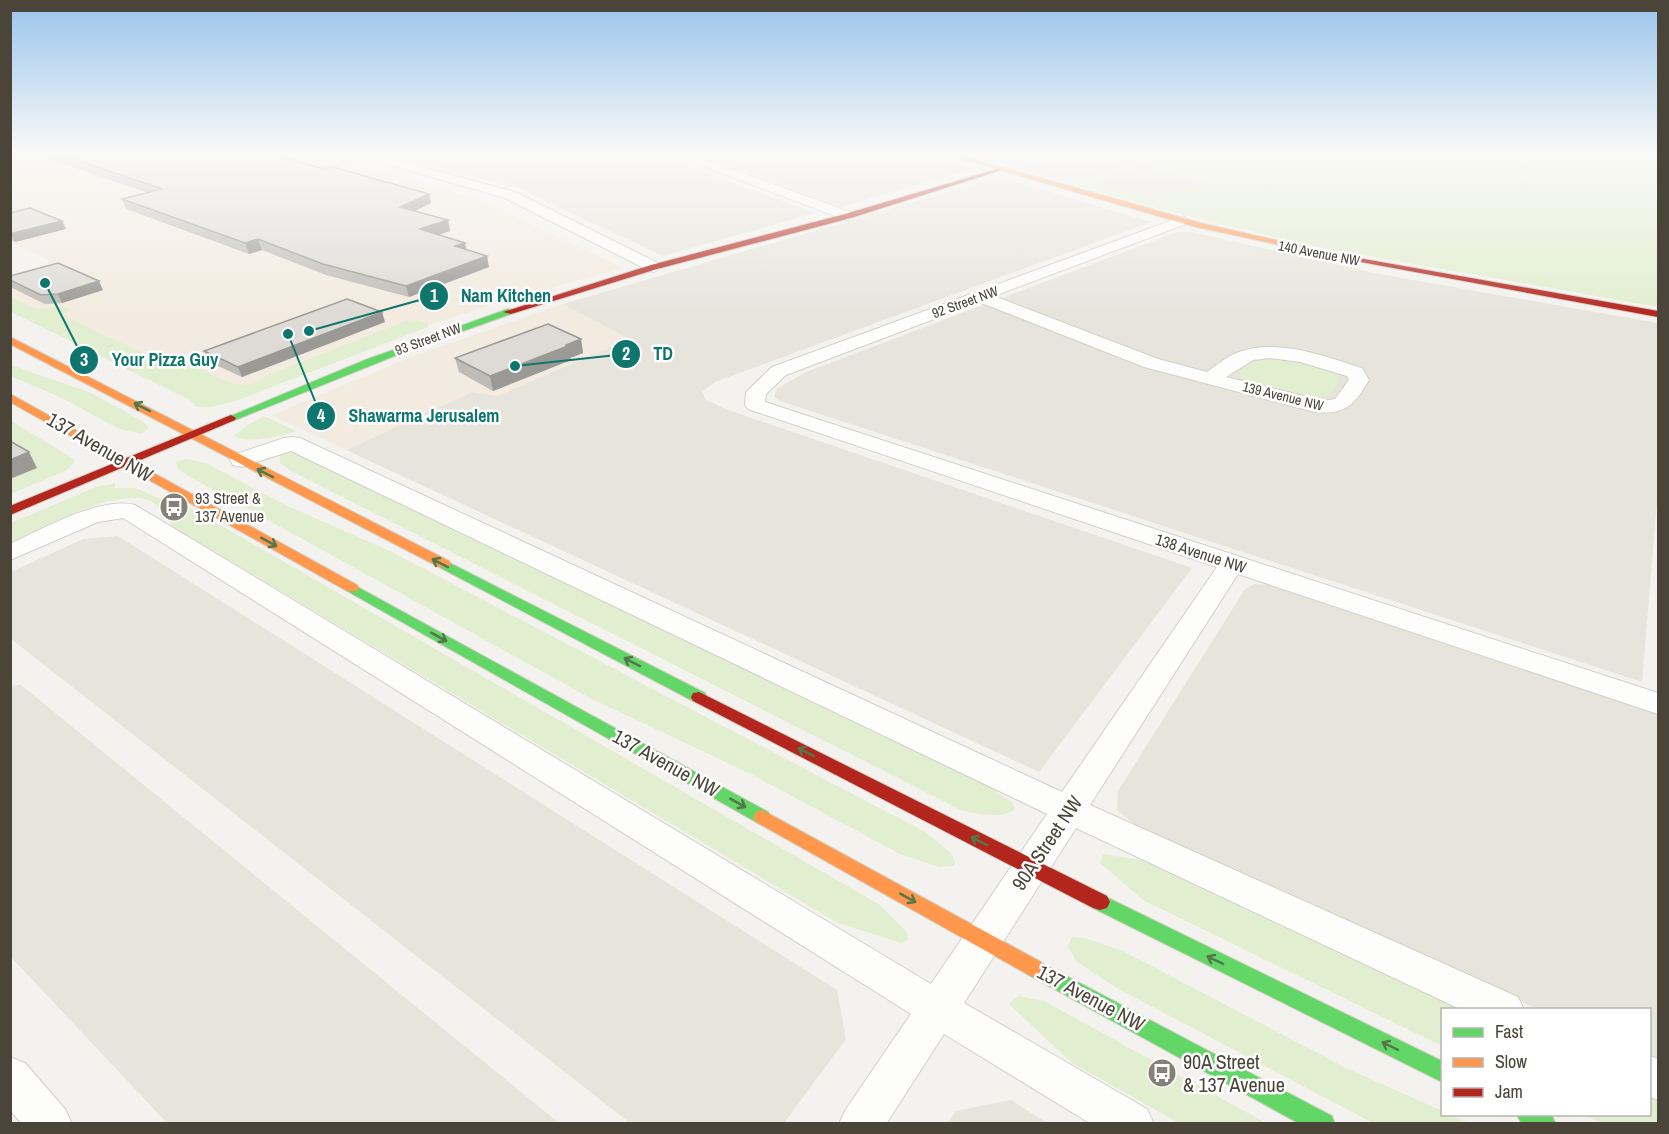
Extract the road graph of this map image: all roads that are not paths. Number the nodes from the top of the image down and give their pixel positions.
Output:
1 (536, 208) edge
2 (826, 208) edge
3 (875, 208) edge
4 (1134, 208) edge
5 (848, 216) junction
6 (1180, 221) junction
7 (654, 267) junction
8 (981, 297) junction
9 (1659, 314) edge
10 (10, 340) edge
11 (10, 351) edge
12 (79, 375) junction
13 (1210, 378) junction
14 (756, 392) joint
15 (10, 396) edge
16 (194, 434) junction
17 (241, 460) junction
18 (126, 463) junction
19 (10, 511) edge
20 (10, 553) edge
21 (1232, 563) junction
22 (1659, 704) edge
23 (1069, 810) junction
24 (1031, 868) junction
25 (983, 939) junction
26 (1500, 1008) edge
27 (938, 1009) junction
28 (1441, 1071) edge
29 (10, 1077) edge
30 (1531, 1116) edge
31 (50, 1124) edge
32 (861, 1124) edge
33 (1132, 1124) edge
34 (1324, 1124) edge
35 (1545, 1124) edge

1 - 7 street
2 - 5 street
3 - 5 main road, 93 Street NW
4 - 6 main road, 140 Avenue NW
5 - 7 main road, 93 Street NW
6 - 8 street, 92 Street NW
6 - 9 main road, 140 Avenue NW
7 - 16 main road, 93 Street NW
8 - 13 street, 139 Avenue NW
8 - 14 street, 92 Street NW
10 - 12 main road
11 - 12 main road
16 -> 12 main road
13 - 13 street, 139 Avenue NW
14 - 21 street, 138 Avenue NW
15 - 18 main road, 137 Avenue NW
16 - 17 main road
16 - 18 main road, 93 Street NW
17 - 23 street
24 -> 17 main road
18 - 19 main road, 93 Street NW
18 -> 25 main road, 137 Avenue NW
20 - 27 street
21 - 22 street, 138 Avenue NW
21 - 23 street, 90A Street NW
23 - 24 street, 90A Street NW
23 - 26 street
24 - 25 street, 90A Street NW
28 -> 24 main road
25 - 27 street, 90A Street NW
25 - 34 main road, 137 Avenue NW
27 - 32 street, 90A Street NW
27 - 33 street
29 - 31 street
30 - 35 main road

